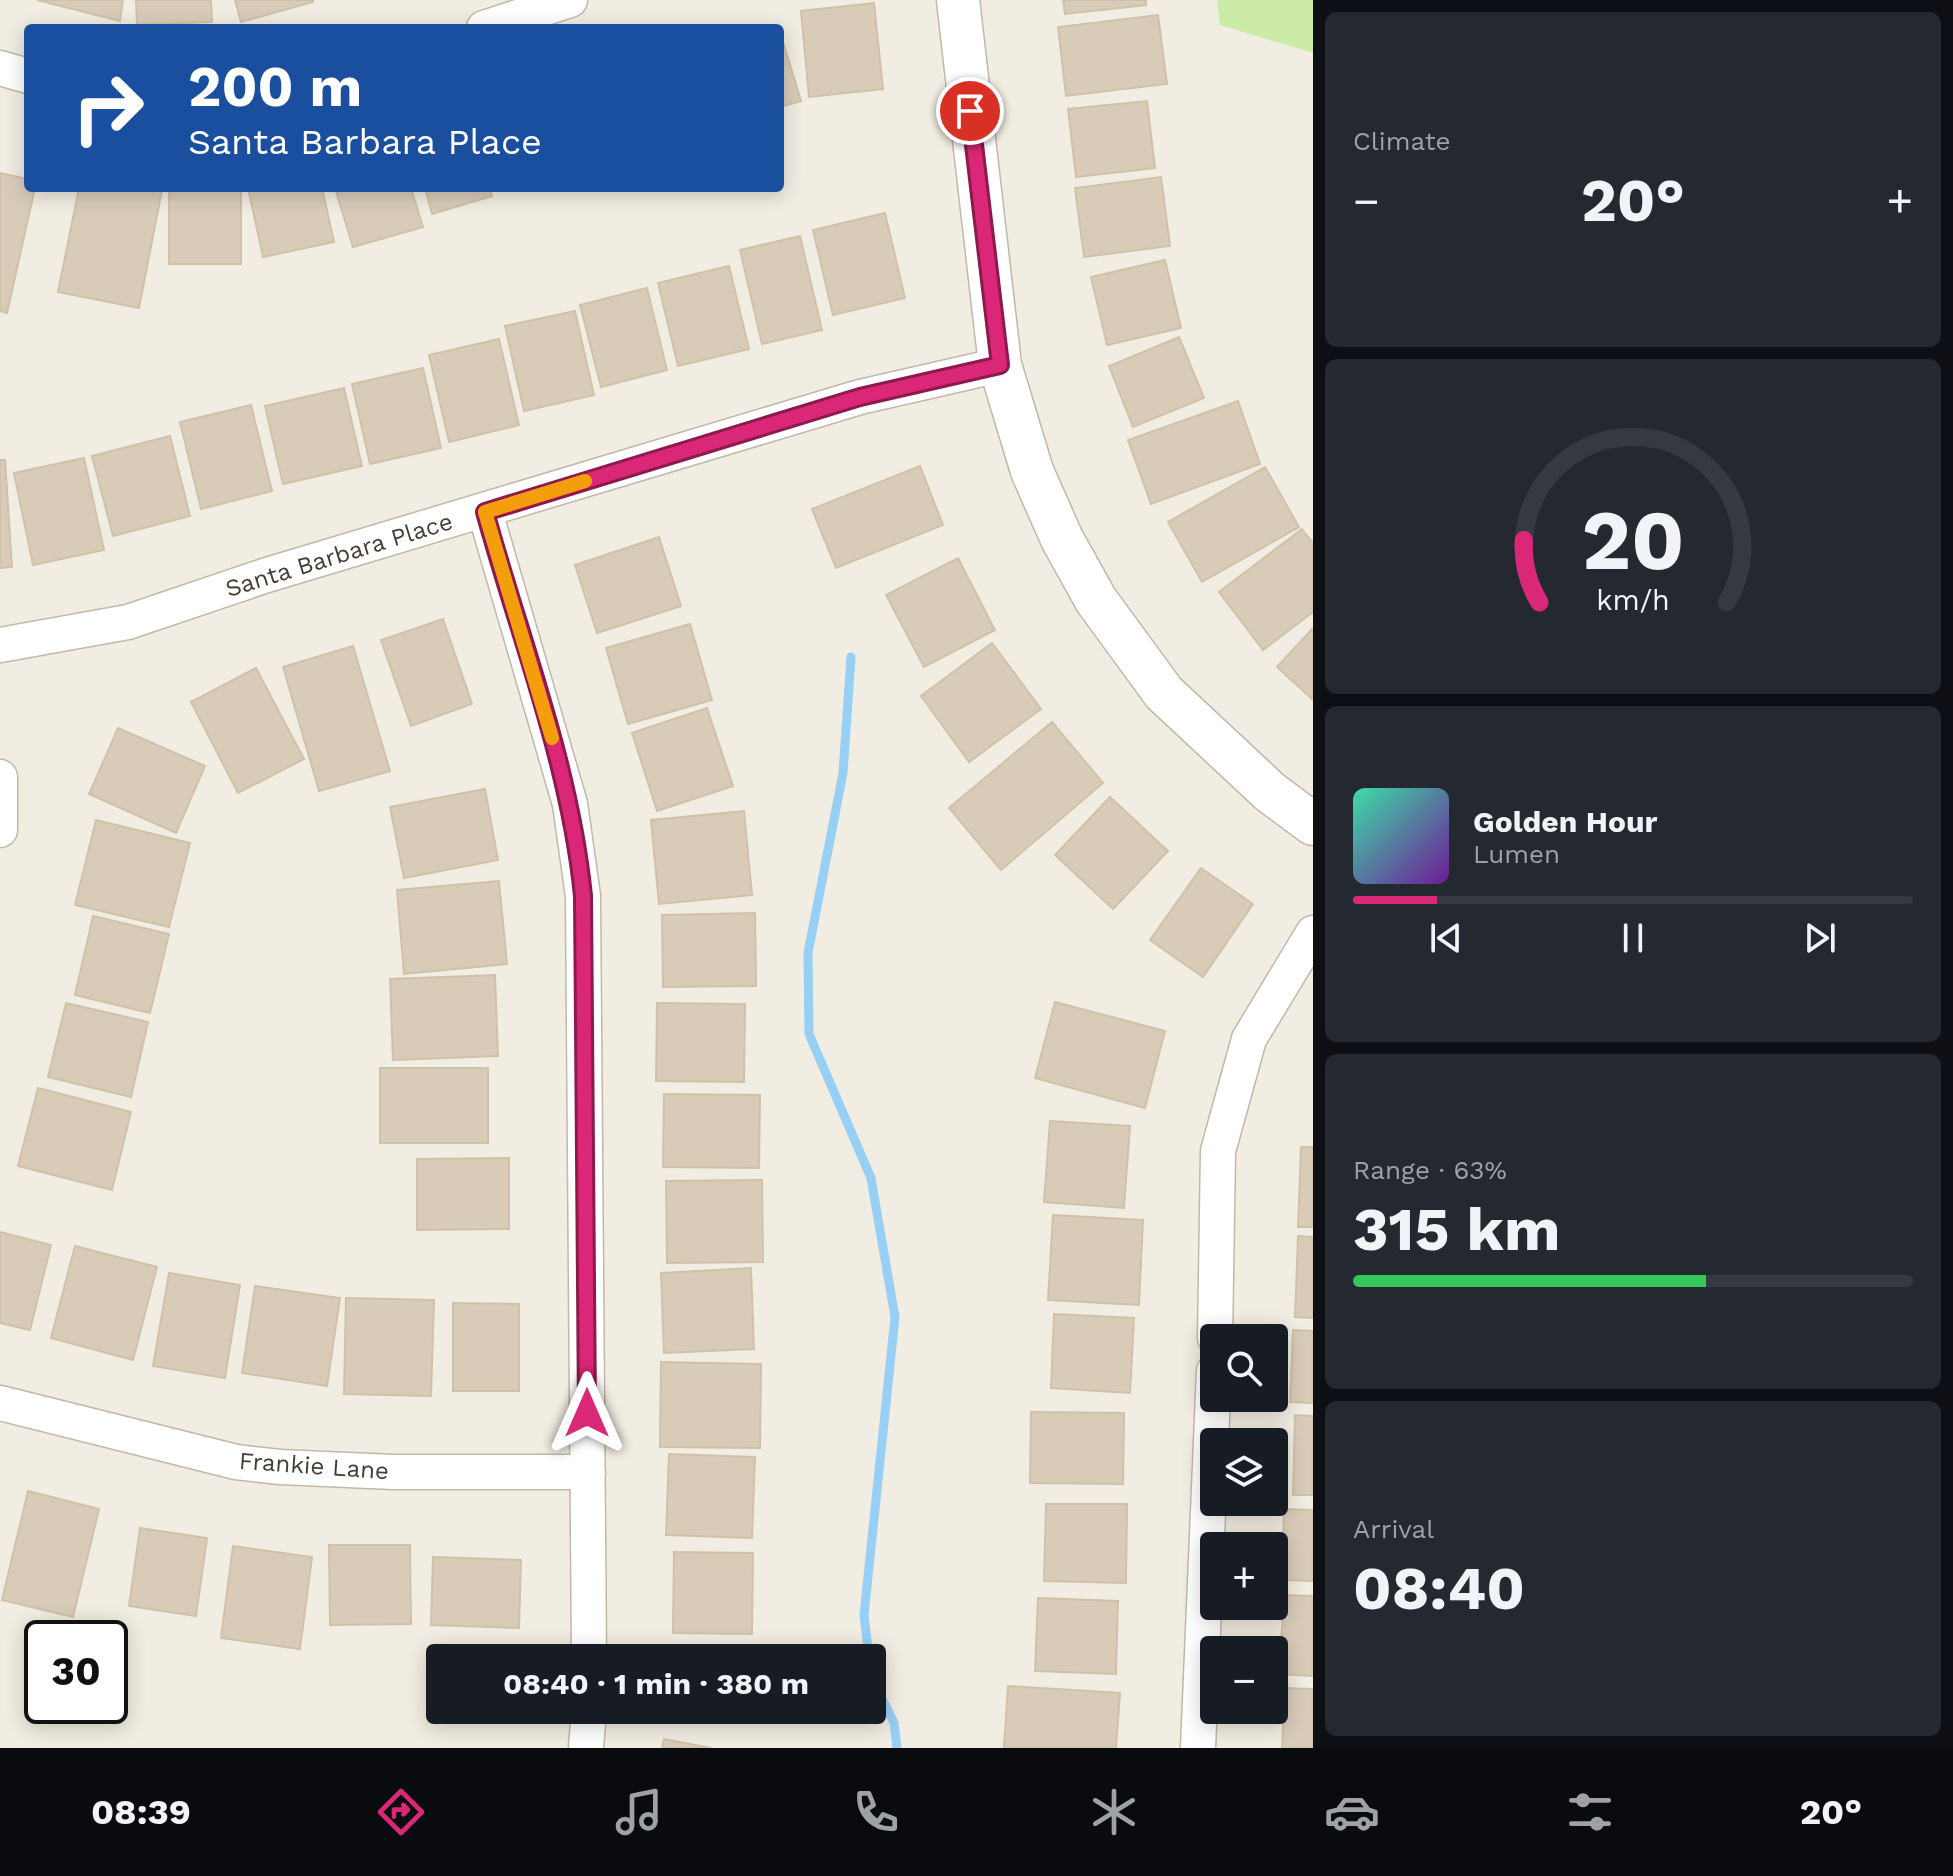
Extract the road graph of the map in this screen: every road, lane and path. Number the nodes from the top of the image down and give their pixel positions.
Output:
1 (570, 0) edge
2 (958, 0) edge
3 (496, 24) edge
4 (0, 68) edge
5 (24, 75) edge
6 (1000, 365) junction
7 (485, 512) junction
8 (0, 645) edge
9 (0, 777) edge
10 (1313, 824) edge
11 (0, 830) edge
12 (1313, 933) edge
13 (1215, 1324) edge
14 (0, 1403) edge
15 (1212, 1412) edge
16 (588, 1472) junction
17 (589, 1644) edge
18 (588, 1724) edge
19 (586, 1748) edge
20 (1198, 1748) edge

1 - 3 street
2 - 6 street
4 - 5 street
6 - 7 street, Santa Barbara Place
6 - 10 street
7 - 8 street, Santa Barbara Place
7 - 16 street
9 - 11 street
12 - 13 street
14 - 16 street, Frankie Lane
15 - 20 street
16 - 17 street
18 - 19 street

